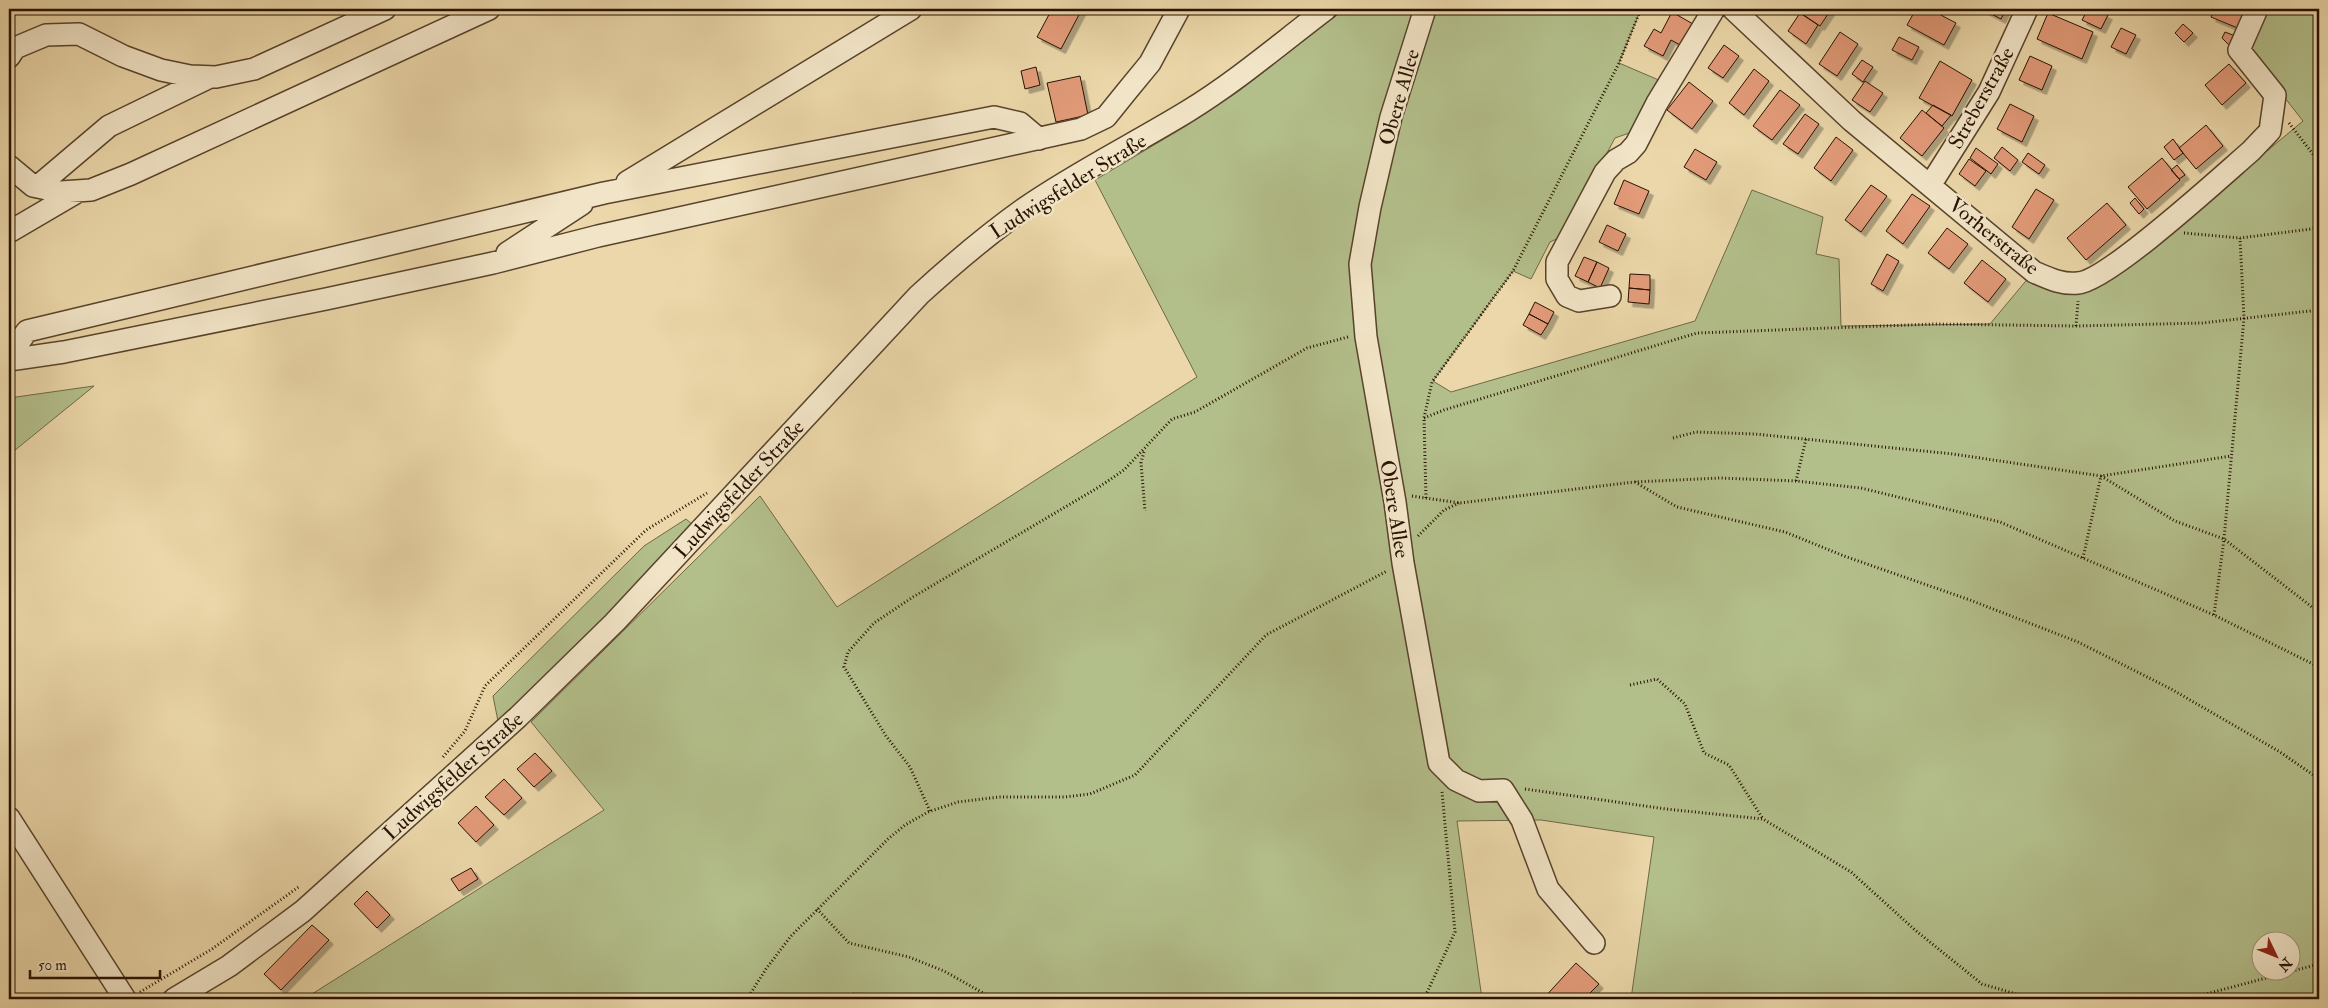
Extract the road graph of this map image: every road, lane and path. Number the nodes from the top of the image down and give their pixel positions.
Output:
1 (385, 9) edge
2 (489, 9) edge
3 (910, 9) edge
4 (1179, 9) edge
5 (1326, 9) edge
6 (1425, 9) edge
7 (1641, 9) edge
8 (1714, 9) edge
9 (1733, 9) edge
10 (2027, 9) edge
11 (2257, 9) edge
12 (9, 57) edge
13 (210, 77) junction
14 (2271, 121) junction
15 (1038, 139) junction
16 (2319, 162) edge
17 (9, 166) edge
18 (1931, 184) junction
19 (37, 187) junction
20 (79, 191) junction
21 (604, 193) junction
22 (2167, 222) junction
23 (2319, 228) edge
24 (9, 232) edge
25 (2240, 238) junction
26 (493, 263) junction
27 (2079, 283) junction
28 (1610, 296) dead end
29 (2319, 310) edge
30 (2244, 318) junction
31 (2076, 326) junction
32 (1366, 337) junction
33 (9, 356) edge
34 (9, 360) edge
35 (1424, 418) junction
36 (1673, 438) dead end
37 (1806, 439) junction
38 (1144, 451) junction
39 (2231, 456) junction
40 (2101, 476) junction
41 (1796, 481) junction
42 (1634, 482) junction
43 (1426, 498) junction
44 (1395, 502) junction
45 (1460, 503) junction
46 (1144, 511) dead end
47 (2224, 539) junction
48 (1402, 555) junction
49 (2083, 558) junction
50 (2319, 605) edge
51 (2214, 616) junction
52 (2319, 667) edge
53 (1630, 685) dead end
54 (1439, 763) junction
55 (2319, 778) edge
56 (1503, 790) junction
57 (930, 811) junction
58 (9, 818) edge
59 (1763, 819) junction
60 (817, 908) junction
61 (1594, 943) dead end
62 (2319, 964) edge
63 (992, 998) junction
64 (125, 999) edge
65 (174, 999) edge
66 (747, 999) edge
67 (822, 999) edge
68 (1085, 999) edge
69 (1424, 999) edge
70 (2033, 999) edge
71 (2187, 999) edge

1 - 13 street
2 - 20 street
3 - 21 street
4 - 15 street
5 - 65 street, Ludwigsfelder Straße
6 - 32 street, Obere Allee
7 - 35 path
8 - 28 street
9 - 18 street, Vorherstraße
10 - 18 street, Streberstraße
11 - 14 street
12 - 13 street
13 - 19 street
14 - 16 path
14 - 22 street, Vorherstraße
15 - 21 street
15 - 26 street
17 - 19 street
18 - 27 street, Vorherstraße
19 - 20 street
20 - 24 street
21 - 26 street
21 - 33 street
22 - 25 path
22 - 27 street, Vorherstraße
23 - 25 path
25 - 30 path
26 - 34 street
27 - 31 path
29 - 30 path
30 - 31 path
30 - 39 path
31 - 35 path
32 - 38 path
32 - 44 street, Obere Allee
35 - 43 path
36 - 37 path
37 - 40 path
37 - 41 path
38 - 46 path
38 - 57 path
39 - 40 path
39 - 47 path
40 - 47 path
40 - 49 path
41 - 42 path
41 - 49 path
42 - 45 path
42 - 55 path
43 - 44 path
43 - 45 path
44 - 48 street, Obere Allee
45 - 48 path
47 - 50 path
47 - 51 path
48 - 54 street, Obere Allee
48 - 57 path
49 - 51 path
51 - 52 path
53 - 59 path
54 - 56 street
54 - 69 path
56 - 59 path
56 - 61 street
57 - 60 path
58 - 64 street
59 - 70 path
60 - 63 path
60 - 66 path
62 - 71 path
63 - 67 path
63 - 68 path

